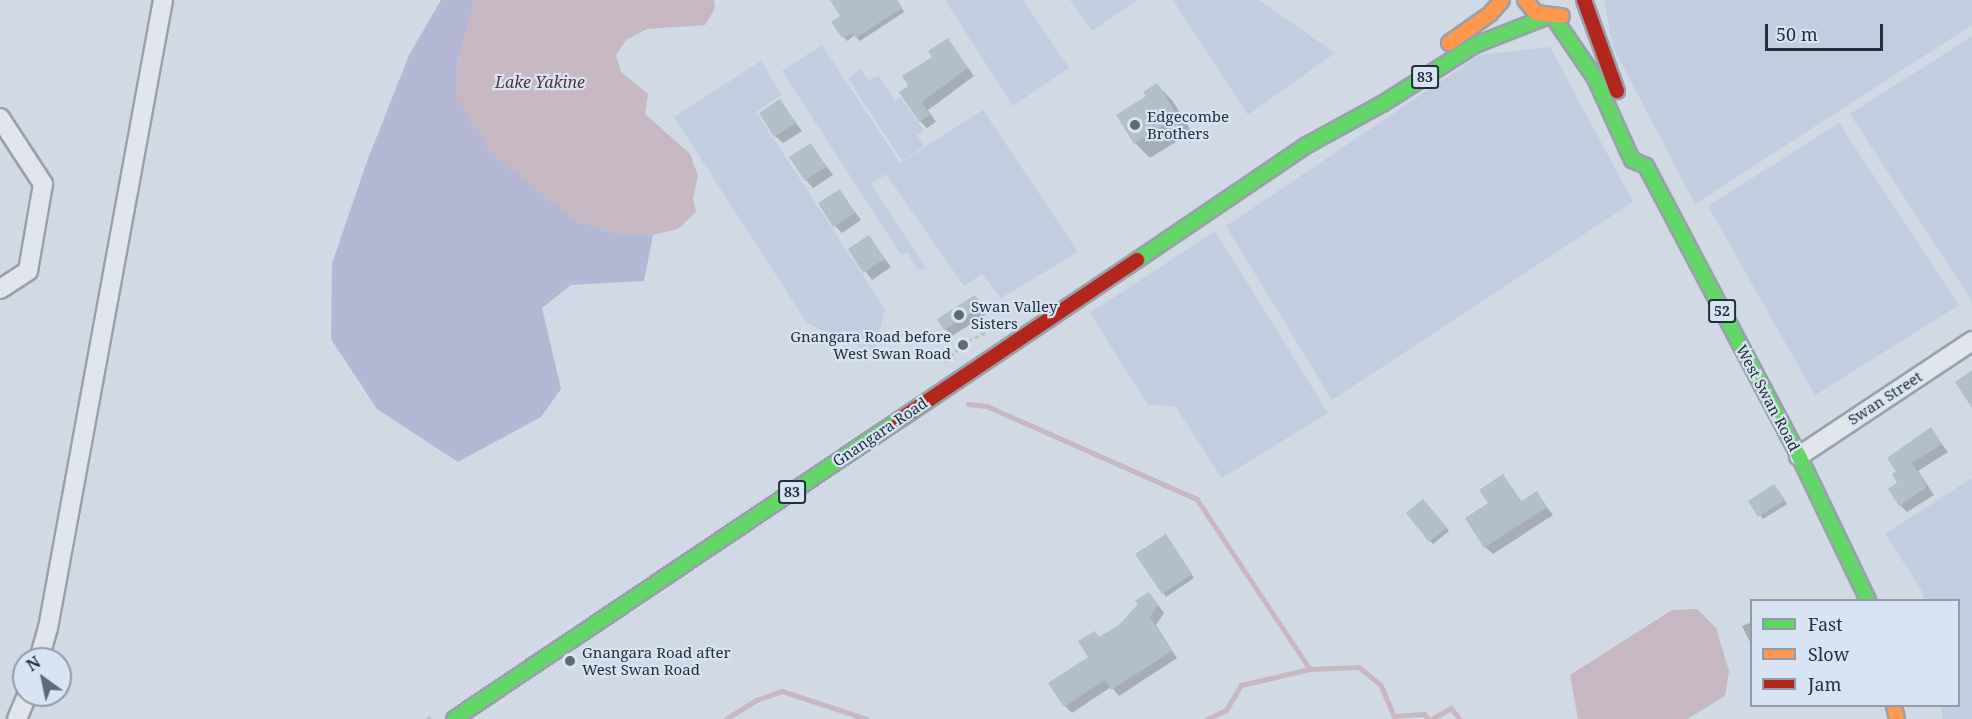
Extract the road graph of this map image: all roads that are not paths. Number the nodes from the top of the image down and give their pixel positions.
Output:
1 (163, 0) edge
2 (1502, 0) edge
3 (1525, 0) edge
4 (1582, 0) edge
5 (1550, 17) junction
6 (1435, 50) dead end
7 (1367, 96) dead end
8 (1627, 112) dead end
9 (0, 118) edge
10 (1306, 145) junction
11 (1650, 152) dead end
12 (1646, 166) junction
13 (0, 289) edge
14 (1972, 341) edge
15 (1798, 456) junction
16 (1868, 599) edge
17 (42, 647) edge
18 (454, 719) edge

1 - 17 street
2 - 6 main road, 83
3 - 5 main road, 52
4 - 5 main road, Gnangara Road
4 - 8 main road
5 - 10 main road, Gnangara Road / 83
5 - 12 main road, West Swan Road / 52
7 - 10 main road, Gnangara Road / 83
9 - 13 street
10 - 18 main road, Gnangara Road / 83
11 - 12 main road
12 - 15 main road, West Swan Road / 52
14 - 15 street, Swan Street
15 - 16 main road, West Swan Road / 52

